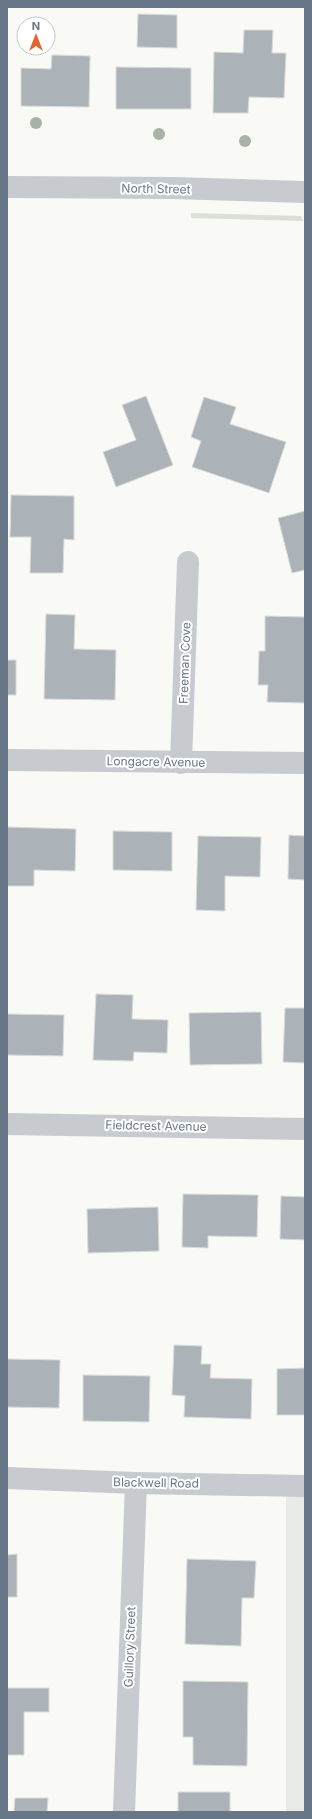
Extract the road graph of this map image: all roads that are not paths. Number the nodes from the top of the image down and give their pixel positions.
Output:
1 (7, 187) edge
2 (305, 192) edge
3 (188, 562) dead end
4 (7, 760) edge
5 (181, 763) junction
6 (305, 763) edge
7 (7, 1124) edge
8 (305, 1129) edge
9 (7, 1478) edge
10 (136, 1483) junction
11 (305, 1486) edge
12 (124, 1812) edge

1 - 2 street, North Street
3 - 5 street, Freeman Cove
4 - 5 street, Longacre Avenue
5 - 6 street, Longacre Avenue
7 - 8 street, Fieldcrest Avenue
9 - 10 street, Blackwell Road
10 - 11 street, Blackwell Road
10 - 12 street, Guillory Street

